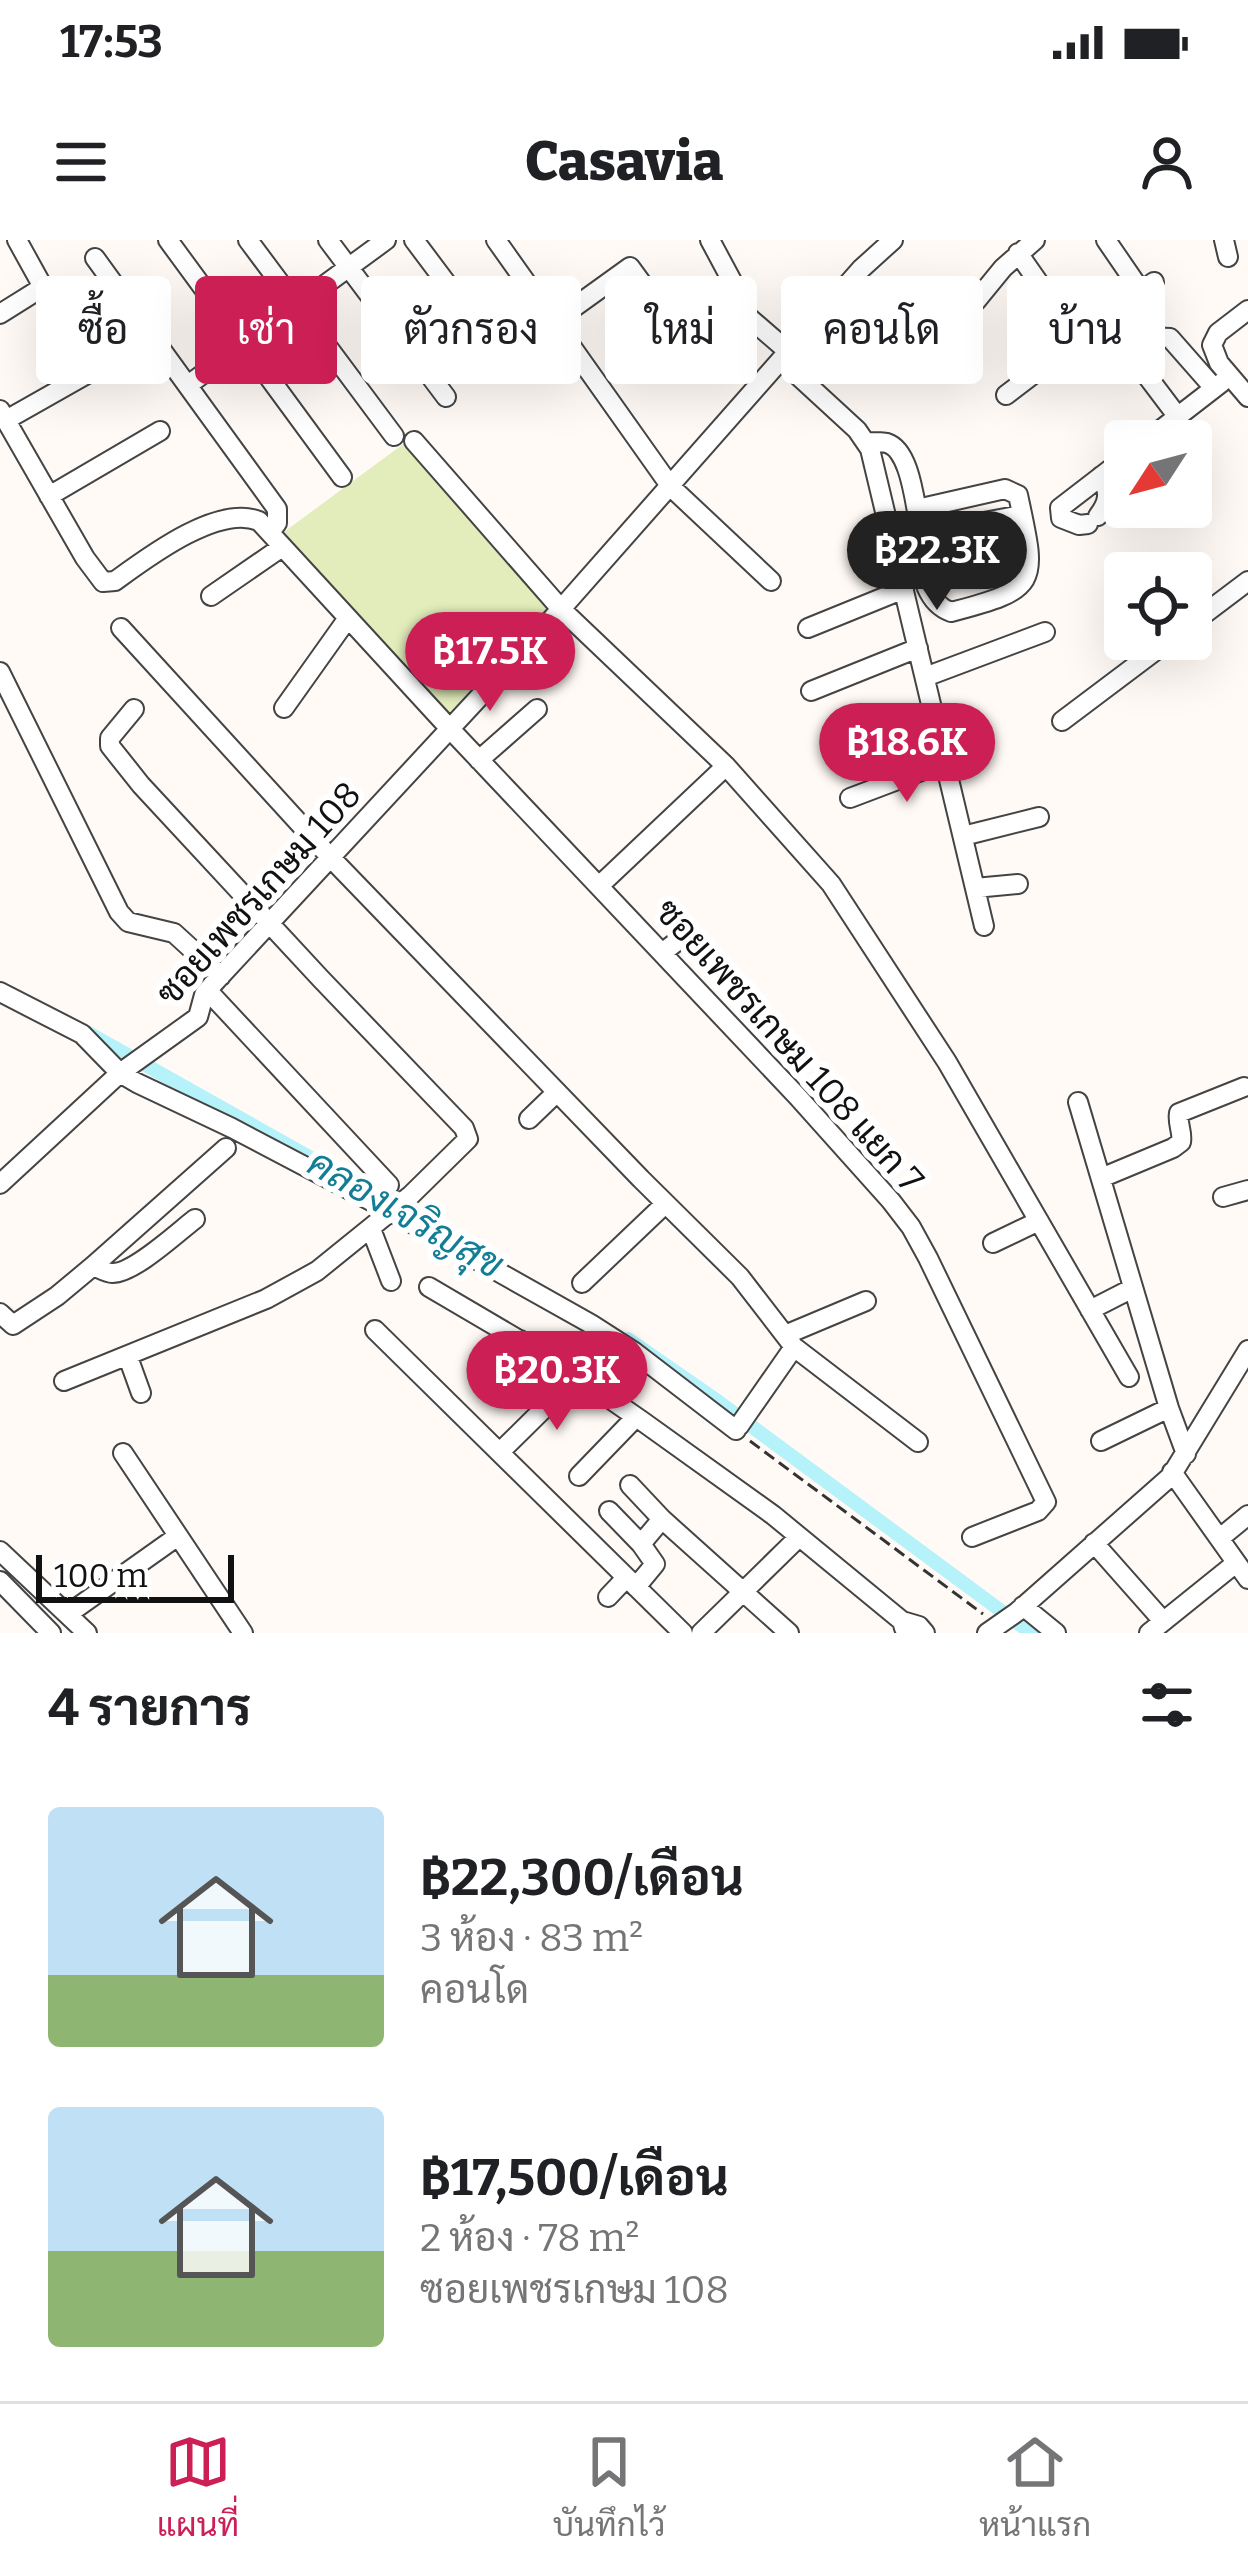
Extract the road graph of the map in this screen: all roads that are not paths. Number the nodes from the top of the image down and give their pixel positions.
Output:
1 (17, 240) edge
2 (168, 240) edge
3 (248, 240) edge
4 (328, 240) edge
5 (386, 240) edge
6 (414, 240) edge
7 (496, 240) edge
8 (710, 240) edge
9 (893, 240) edge
10 (1035, 240) edge
11 (1106, 240) edge
12 (1018, 253) junction
13 (95, 258) dead end
14 (348, 267) junction
15 (275, 276) edge
16 (336, 276) edge
17 (441, 276) edge
18 (522, 276) edge
19 (856, 276) edge
20 (1034, 276) edge
21 (1138, 276) edge
22 (195, 277) edge
23 (983, 294) edge
24 (1248, 310) edge
25 (0, 314) edge
26 (781, 352) edge
27 (337, 355) edge
28 (581, 358) edge
29 (781, 363) edge
30 (195, 380) edge
31 (1222, 382) junction
32 (64, 384) edge
33 (273, 384) edge
34 (812, 384) edge
35 (1019, 384) edge
36 (188, 385) junction
37 (1006, 394) dead end
38 (1248, 397) edge
39 (446, 398) dead end
40 (3, 415) edge
41 (1178, 417) junction
42 (1174, 420) edge
43 (160, 431) dead end
44 (866, 442) junction
45 (342, 476) dead end
46 (1102, 476) joint
47 (671, 487) junction
48 (49, 496) junction
49 (917, 509) junction
50 (1022, 515) junction
51 (918, 534) junction
52 (891, 538) junction
53 (276, 539) junction
54 (771, 581) dead end
55 (1248, 581) edge
56 (904, 589) junction
57 (211, 596) dead end
58 (1212, 608) edge
59 (561, 609) junction
60 (348, 618) junction
61 (121, 628) dead end
62 (808, 628) dead end
63 (1045, 632) dead end
64 (918, 648) junction
65 (1143, 660) edge
66 (0, 672) edge
67 (925, 677) junction
68 (811, 691) dead end
69 (284, 708) dead end
70 (134, 709) dead end
71 (536, 709) dead end
72 (1062, 722) dead end
73 (451, 730) junction
74 (939, 736) junction
75 (896, 748) dead end
76 (479, 760) junction
77 (945, 761) junction
78 (726, 766) junction
79 (850, 798) dead end
80 (1039, 817) dead end
81 (963, 836) junction
82 (331, 858) junction
83 (1018, 884) dead end
84 (599, 886) junction
85 (975, 888) junction
86 (270, 923) junction
87 (984, 926) dead end
88 (705, 949) dead end
89 (662, 953) junction
90 (214, 983) junction
91 (3, 997) edge
92 (123, 1071) junction
93 (1244, 1087) dead end
94 (557, 1092) junction
95 (1078, 1102) dead end
96 (529, 1119) dead end
97 (226, 1148) dead end
98 (1101, 1178) junction
99 (0, 1184) edge
100 (389, 1185) dead end
101 (1248, 1190) edge
102 (1223, 1197) dead end
103 (665, 1204) junction
104 (392, 1210) junction
105 (195, 1220) dead end
106 (1039, 1221) junction
107 (371, 1229) junction
108 (993, 1243) dead end
109 (93, 1266) junction
110 (391, 1281) dead end
111 (582, 1282) dead end
112 (429, 1287) dead end
113 (1133, 1288) junction
114 (866, 1300) dead end
115 (1090, 1310) junction
116 (0, 1313) edge
117 (375, 1330) dead end
118 (520, 1340) junction
119 (790, 1341) junction
120 (1248, 1350) edge
121 (128, 1357) junction
122 (483, 1376) dead end
123 (577, 1376) junction
124 (1129, 1377) dead end
125 (64, 1381) dead end
126 (141, 1393) dead end
127 (1169, 1408) junction
128 (636, 1418) junction
129 (1100, 1441) dead end
130 (918, 1442) dead end
131 (500, 1452) junction
132 (123, 1453) dead end
133 (1186, 1454) junction
134 (1172, 1472) junction
135 (579, 1476) dead end
136 (630, 1485) dead end
137 (609, 1511) dead end
138 (1248, 1515) edge
139 (662, 1519) junction
140 (178, 1536) junction
141 (972, 1537) dead end
142 (799, 1538) junction
143 (1220, 1538) junction
144 (1094, 1543) junction
145 (641, 1544) junction
146 (0, 1551) edge
147 (1242, 1571) edge
148 (0, 1581) edge
149 (631, 1582) junction
150 (744, 1593) junction
151 (608, 1597) dead end
152 (68, 1614) junction
153 (1006, 1620) edge
154 (903, 1627) edge
155 (1156, 1627) edge
156 (52, 1633) edge
157 (87, 1633) edge
158 (243, 1633) edge
159 (683, 1633) edge
160 (701, 1633) edge
161 (789, 1633) edge
162 (926, 1633) edge
163 (1056, 1633) edge

1 - 25 street
2 - 22 street
3 - 15 street
4 - 14 street
5 - 14 street
6 - 17 street
7 - 18 street
8 - 26 street
9 - 19 street, ซอยเพชรเกษม 108
10 - 12 street
11 - 21 street
12 - 20 street
12 - 23 street
13 - 36 street
14 - 16 street
14 - 39 street
24 - 31 street
27 - 59 street
28 - 47 street
29 - 47 street, ซอยเพชรเกษม 108
30 - 36 street
31 - 38 street
31 - 41 street
31 - 41 street
32 - 40 street
33 - 45 street
34 - 44 street
35 - 37 street
36 - 53 street
40 - 48 street
41 - 42 street
43 - 48 street
44 - 49 street
44 - 52 street
46 - 46 street
47 - 54 street
47 - 59 street, ซอยเพชรเกษม 108
48 - 53 street
49 - 50 street
49 - 51 street
50 - 51 street
50 - 51 street
51 - 52 street
52 - 56 street
53 - 57 street
53 - 60 street, ซอยเพชรเกษม 108 แยก 7
55 - 58 street
56 - 62 street
56 - 64 street
59 - 73 street, ซอยเพชรเกษม 108
59 - 78 street
60 - 69 street
60 - 73 street, ซอยเพชรเกษม 108 แยก 7
61 - 82 street
63 - 67 street
64 - 67 street
64 - 68 street
65 - 72 street
66 - 90 street
67 - 74 street
70 - 86 street
71 - 76 street
73 - 76 street, ซอยเพชรเกษม 108 แยก 7
73 - 82 street, ซอยเพชรเกษม 108
74 - 75 street
74 - 77 street
76 - 84 street, ซอยเพชรเกษม 108 แยก 7
77 - 79 street
77 - 81 street
78 - 84 street
78 - 106 street
80 - 81 street
81 - 85 street
82 - 86 street, ซอยเพชรเกษม 108
82 - 94 street
83 - 85 street
84 - 89 street, ซอยเพชรเกษม 108 แยก 7
85 - 87 street
86 - 90 street, ซอยเพชรเกษม 108
86 - 104 street
88 - 89 street
89 - 141 street, ซอยเพชรเกษม 108 แยก 7
90 - 92 street, ซอยเพชรเกษม 108
90 - 100 street
91 - 92 street
92 - 99 street, ซอยเพชรเกษม 108
92 - 104 street
93 - 98 street
94 - 96 street
94 - 103 street
95 - 98 street
97 - 109 street
98 - 113 street
101 - 102 street
103 - 111 street
103 - 119 street
104 - 107 street
104 - 119 street
105 - 109 street
106 - 108 street
106 - 115 street
107 - 110 street
107 - 121 street
109 - 116 street
112 - 118 street
113 - 115 street
113 - 127 street
114 - 119 street
115 - 124 street
117 - 131 street
118 - 122 street
118 - 123 street
119 - 130 street
120 - 133 street
121 - 125 street
121 - 126 street
123 - 128 street
123 - 131 street
127 - 129 street
127 - 133 street
128 - 135 street
128 - 142 street
131 - 149 street
132 - 140 street
133 - 134 street
134 - 143 street
134 - 144 street
136 - 139 street
137 - 145 street
138 - 143 street
139 - 145 street
139 - 150 street
140 - 152 street
140 - 158 street
142 - 150 street
142 - 154 street
143 - 147 street
144 - 153 street
144 - 155 street
145 - 149 street
146 - 152 street
147 - 155 street
148 - 156 street
149 - 151 street
149 - 159 street
150 - 160 street
150 - 161 street
152 - 157 street
153 - 163 street
154 - 162 street

